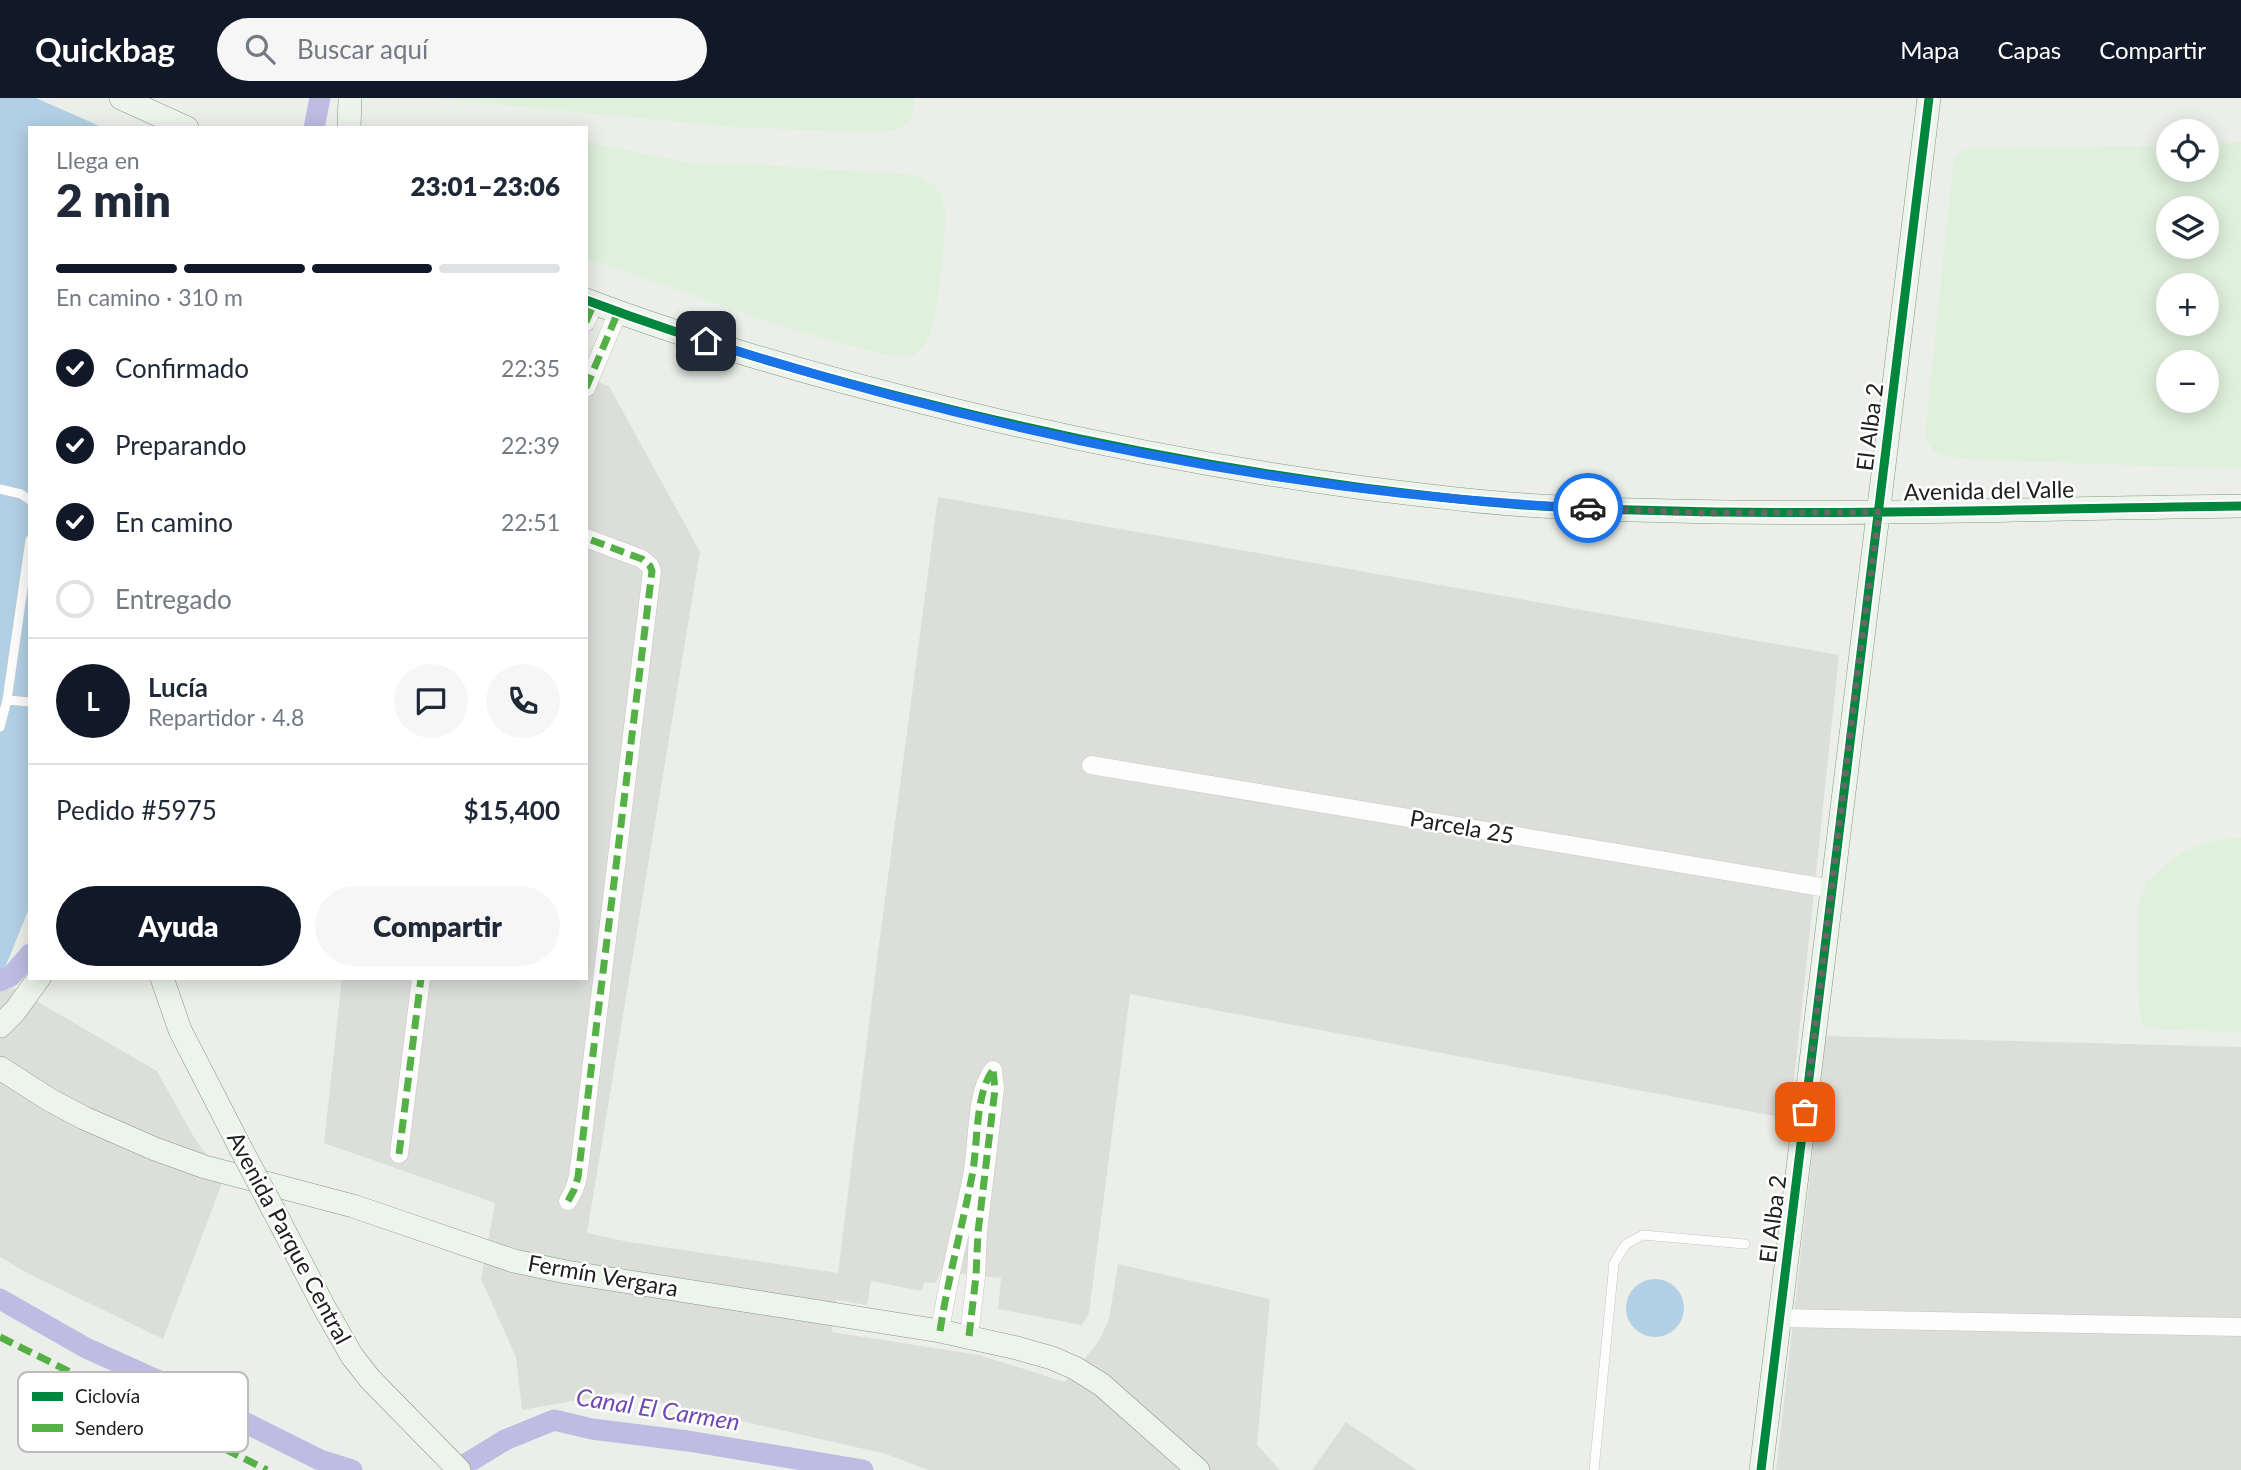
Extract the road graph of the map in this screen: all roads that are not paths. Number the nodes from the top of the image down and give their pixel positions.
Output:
1 (121, 98) edge
2 (350, 98) edge
3 (1929, 98) edge
4 (183, 126) edge
5 (349, 126) edge
6 (589, 308) edge
7 (618, 312) junction
8 (588, 383) edge
9 (0, 488) edge
10 (28, 499) edge
11 (2241, 506) edge
12 (1879, 512) junction
13 (588, 539) edge
14 (28, 554) edge
15 (7, 700) junction
16 (28, 702) edge
17 (0, 727) edge
18 (1091, 765) dead end
19 (1833, 889) junction
20 (38, 980) edge
21 (163, 980) edge
22 (421, 980) edge
23 (0, 1026) edge
24 (0, 1068) edge
25 (399, 1154) dead end
26 (568, 1201) dead end
27 (1745, 1244) dead end
28 (1779, 1318) junction
29 (2241, 1327) edge
30 (940, 1331) junction
31 (969, 1336) junction
32 (452, 1463) edge
33 (1198, 1470) edge
34 (1594, 1470) edge
35 (1761, 1470) edge

1 - 4 street
2 - 5 street
3 - 12 street, El Alba 2
6 - 7 street, Avenida del Valle
7 - 8 street
7 - 12 street, Avenida del Valle
9 - 10 lane
11 - 12 street, Avenida del Valle
12 - 19 street, El Alba 2
13 - 26 street
14 - 15 lane
15 - 16 lane
15 - 17 lane
18 - 19 street, Parcela 25
19 - 28 street, El Alba 2
20 - 23 street
21 - 32 street, Avenida Parque Central, bridge
22 - 25 street
24 - 30 street, Fermín Vergara
27 - 34 lane
28 - 29 street
28 - 35 street, El Alba 2
30 - 31 street, Fermín Vergara
30 - 31 street
31 - 33 street, Fermín Vergara

